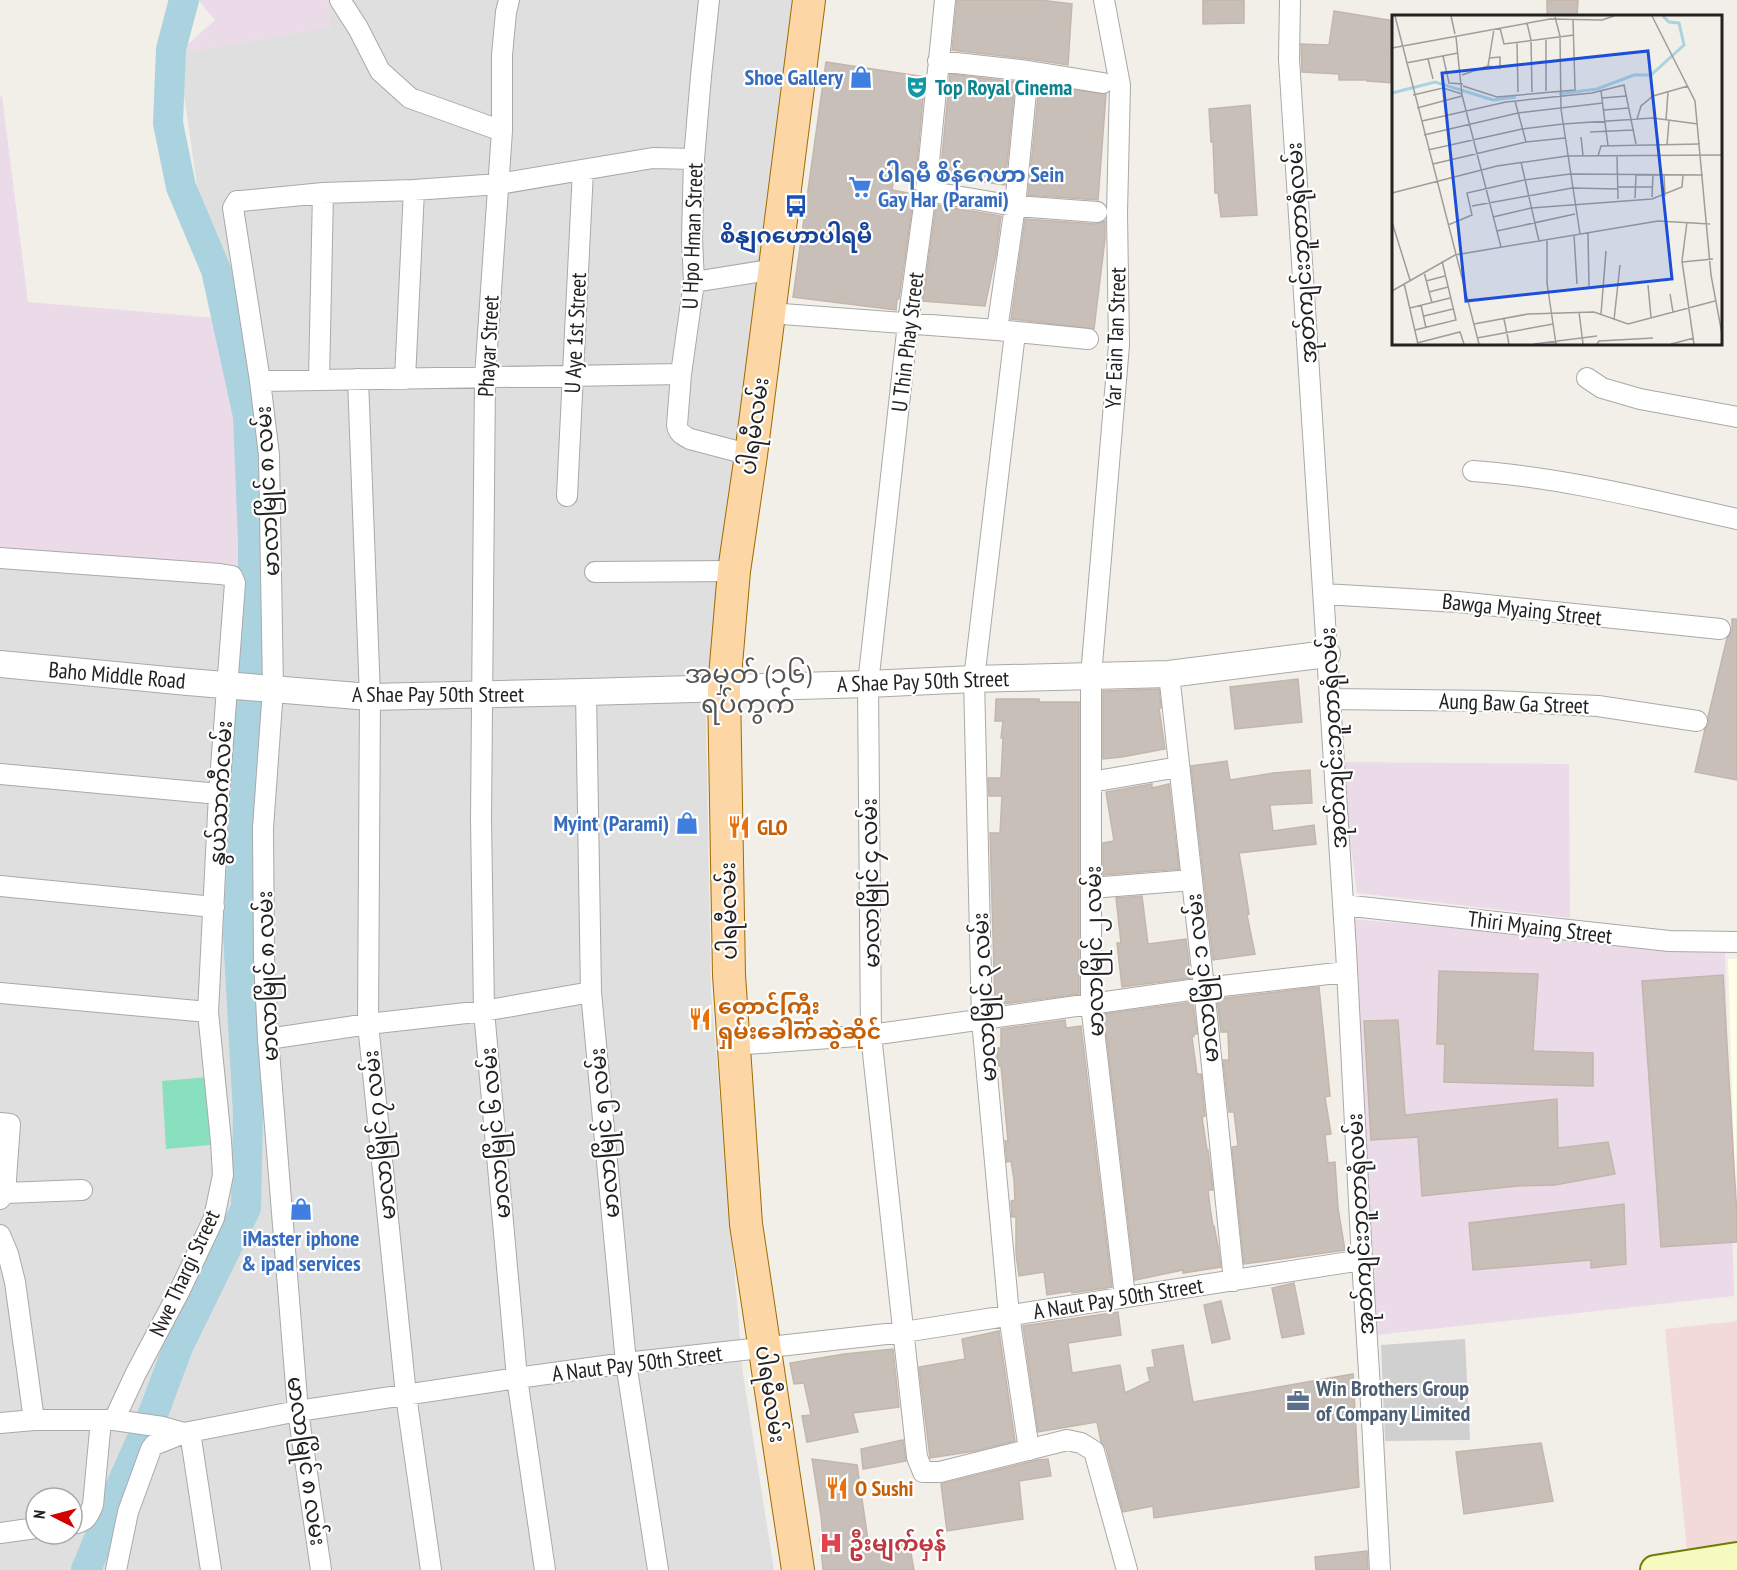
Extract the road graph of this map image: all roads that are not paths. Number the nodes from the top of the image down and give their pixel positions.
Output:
1 (340, 0) edge
2 (509, 0) edge
3 (709, 0) edge
4 (809, 0) edge
5 (945, 0) edge
6 (1104, 0) edge
7 (1290, 0) edge
8 (939, 61) junction
9 (1028, 70) junction
10 (1103, 82) dead end
11 (502, 131) junction
12 (694, 159) junction
13 (583, 170) junction
14 (500, 184) junction
15 (414, 190) junction
16 (926, 190) junction
17 (323, 193) junction
18 (1015, 206) junction
19 (1097, 212) dead end
20 (775, 269) junction
21 (694, 282) junction
22 (769, 313) junction
23 (908, 323) junction
24 (1006, 331) junction
25 (1088, 339) dead end
26 (681, 374) junction
27 (573, 375) junction
28 (485, 377) junction
29 (1587, 378) dead end
30 (358, 379) junction
31 (405, 379) junction
32 (320, 380) junction
33 (260, 381) junction
34 (1737, 417) edge
35 (751, 455) junction
36 (1473, 471) dead end
37 (567, 496) dead end
38 (1737, 519) edge
39 (0, 558) edge
40 (734, 571) junction
41 (595, 572) dead end
42 (1324, 594) junction
43 (1720, 629) dead end
44 (1327, 654) junction
45 (0, 664) edge
46 (1169, 674) junction
47 (1091, 676) junction
48 (974, 679) junction
49 (868, 684) junction
50 (230, 686) junction
51 (724, 688) junction
52 (270, 689) junction
53 (586, 692) junction
54 (482, 693) junction
55 (370, 697) junction
56 (1330, 699) junction
57 (1697, 721) dead end
58 (1179, 767) junction
59 (0, 774) edge
60 (1091, 783) junction
61 (219, 794) junction
62 (1192, 880) junction
63 (0, 886) edge
64 (1091, 888) junction
65 (1343, 905) junction
66 (214, 907) junction
67 (1737, 942) edge
68 (1347, 972) junction
69 (1204, 988) junction
70 (591, 992) junction
71 (0, 993) edge
72 (1091, 1004) junction
73 (484, 1011) junction
74 (208, 1012) junction
75 (982, 1020) junction
76 (368, 1024) junction
77 (871, 1035) junction
78 (268, 1039) junction
79 (733, 1045) junction
80 (0, 1123) edge
81 (82, 1190) dead end
82 (3, 1196) edge
83 (0, 1235) edge
84 (1362, 1260) junction
85 (1234, 1281) junction
86 (1125, 1297) junction
87 (1009, 1315) junction
88 (904, 1332) junction
89 (764, 1347) junction
90 (626, 1363) junction
91 (517, 1378) junction
92 (406, 1395) junction
93 (298, 1411) junction
94 (34, 1420) junction
95 (116, 1421) junction
96 (0, 1423) edge
97 (187, 1432) junction
98 (1029, 1450) junction
99 (84, 1520) edge
100 (24, 1530) edge
101 (0, 1533) edge
102 (1737, 1557) edge
103 (116, 1570) edge
104 (211, 1570) edge
105 (321, 1570) edge
106 (431, 1570) edge
107 (545, 1570) edge
108 (658, 1570) edge
109 (798, 1570) edge
110 (1127, 1570) edge
111 (1380, 1570) edge
112 (1655, 1570) edge

1 - 11 street
2 - 11 street, Phayar Street
3 - 12 street, U Hpo Hman Street
4 - 20 main road, ပါရမီလမ်း
5 - 8 street, U Thin Phay Street
6 - 47 street, Yar Eain Tan Street
7 - 42 street, အုတ်ကျင်းဘူတာရုံလမ်း
8 - 9 street
8 - 16 street, U Thin Phay Street
9 - 10 street
9 - 18 street, မာလာမြိုင် ၃ လမ်း
11 - 14 street, Phayar Street
12 - 13 street
12 - 21 street, U Hpo Hman Street
13 - 14 street
13 - 27 street, U Aye 1st Street
14 - 15 street
14 - 28 street, Phayar Street
15 - 17 street
15 - 31 street
16 - 18 street
16 - 23 street, U Thin Phay Street
17 - 32 street
17 - 33 street, မာလာမြိုင် ၈ လမ်း
18 - 19 street
18 - 24 street, မာလာမြိုင် ၃ လမ်း
20 - 21 street
20 - 22 main road, ပါရမီလမ်း
21 - 26 street, U Hpo Hman Street
22 - 23 street
22 - 35 main road, ပါရမီလမ်း
23 - 24 street
23 - 49 street, U Thin Phay Street
24 - 25 street
24 - 48 street, မာလာမြိုင် ၃ လမ်း
26 - 27 street
26 - 35 street, U Hpo Hman Street
27 - 28 street
27 - 37 street, U Aye 1st Street
28 - 31 street
28 - 54 street, Phayar Street
29 - 34 street
30 - 31 street
30 - 32 street
30 - 55 street, မာလာမြိုင် ၇ လမ်း
32 - 33 street
33 - 52 street, မာလာမြိုင် ၈ လမ်း
35 - 40 main road, ပါရမီလမ်း
36 - 38 street
39 - 50 street, နွယ်သာကီလမ်း
40 - 41 street
40 - 51 main road, ပါရမီလမ်း
42 - 43 street, Bawga Myaing Street
42 - 44 street, အုတ်ကျင်းဘူတာရုံလမ်း
44 - 46 street, A Shae Pay 50th Street
44 - 56 street, အုတ်ကျင်းဘူတာရုံလမ်း
45 - 50 street, Baho Middle Road
46 - 47 street, A Shae Pay 50th Street
46 - 58 street, မာလာမြိုင် ၁ လမ်း
47 - 48 street, A Shae Pay 50th Street
47 - 60 street, မာလာမြိုင် ၂ လမ်း
48 - 49 street, A Shae Pay 50th Street
48 - 75 street, မာလာမြိုင် ၃ လမ်း
49 - 51 street, A Shae Pay 50th Street
49 - 77 street, မာလာမြိုင် ၄ လမ်း
50 - 52 street, Baho Middle Road
50 - 61 street, နွယ်သာကီလမ်း
51 - 53 street, A Shae Pay 50th Street
51 - 79 main road, ပါရမီလမ်း
52 - 55 street, A Shae Pay 50th Street
52 - 78 street, မာလာမြိုင် ၈ လမ်း
53 - 54 street, A Shae Pay 50th Street
53 - 70 street, မာလာမြိုင် ၅ လမ်း
54 - 55 street, A Shae Pay 50th Street
54 - 73 street, မာလာမြိုင် ၆ လမ်း
55 - 76 street, မာလာမြိုင် ၇ လမ်း
56 - 57 street, Aung Baw Ga Street
56 - 65 street, အုတ်ကျင်းဘူတာရုံလမ်း
58 - 60 street
58 - 62 street, မာလာမြိုင် ၁ လမ်း
59 - 61 street
60 - 64 street, မာလာမြိုင် ၂ လမ်း
61 - 66 street, နွယ်သာကီလမ်း
62 - 64 street
62 - 69 street, မာလာမြိုင် ၁ လမ်း
63 - 66 street
64 - 72 street, မာလာမြိုင် ၂ လမ်း
65 - 67 street, Thiri Myaing Street
65 - 68 street, အုတ်ကျင်းဘူတာရုံလမ်း
66 - 74 street, နွယ်သာကီလမ်း
68 - 69 street
68 - 84 street, အုတ်ကျင်းဘူတာရုံလမ်း
69 - 72 street
69 - 85 street, မာလာမြိုင် ၁ လမ်း
70 - 73 street
70 - 90 street, မာလာမြိုင် ၅ လမ်း
71 - 74 street
72 - 75 street
72 - 86 street, မာလာမြိုင် ၂ လမ်း
73 - 76 street
73 - 91 street, မာလာမြိုင် ၆ လမ်း
74 - 95 street, Nwe Thargi Street
75 - 77 street
75 - 87 street, မာလာမြိုင် ၃ လမ်း
76 - 78 street
76 - 92 street, မာလာမြိုင် ၇ လမ်း
77 - 79 street
77 - 88 street, မာလာမြိုင် ၄ လမ်း
78 - 93 street, မာလာမြိုင် ၈ လမ်း
79 - 89 main road, ပါရမီလမ်း
80 - 82 street
81 - 82 street
83 - 94 street
84 - 85 street, A Naut Pay 50th Street
84 - 111 street, အုတ်ကျင်းဘူတာရုံလမ်း
85 - 86 street, A Naut Pay 50th Street
86 - 87 street, A Naut Pay 50th Street
87 - 88 street, A Naut Pay 50th Street
87 - 98 street, မာလာမြိုင် ၃ လမ်း
88 - 89 street, A Naut Pay 50th Street
88 - 98 street, မာလာမြိုင် ၄ လမ်း
89 - 90 street, A Naut Pay 50th Street
89 - 109 main road, ပါရမီလမ်း
90 - 91 street, A Naut Pay 50th Street
90 - 108 street, မာလာမြိုင် ၅ လမ်း
91 - 92 street, A Naut Pay 50th Street
91 - 107 street, မာလာမြိုင် ၆ လမ်း
92 - 93 street, A Naut Pay 50th Street
92 - 106 street, မာလာမြိုင် ၇ လမ်း
93 - 97 street, A Naut Pay 50th Street
93 - 105 street, မာလာမြိုင် ၈ လမ်း
94 - 95 street, A Naut Pay 50th Street
94 - 96 street, A Naut Pay 50th Street
95 - 97 street, A Naut Pay 50th Street
95 - 99 street, Nwe Thargi Street
97 - 103 street
97 - 104 street
98 - 110 street
100 - 101 street
102 - 112 main road

